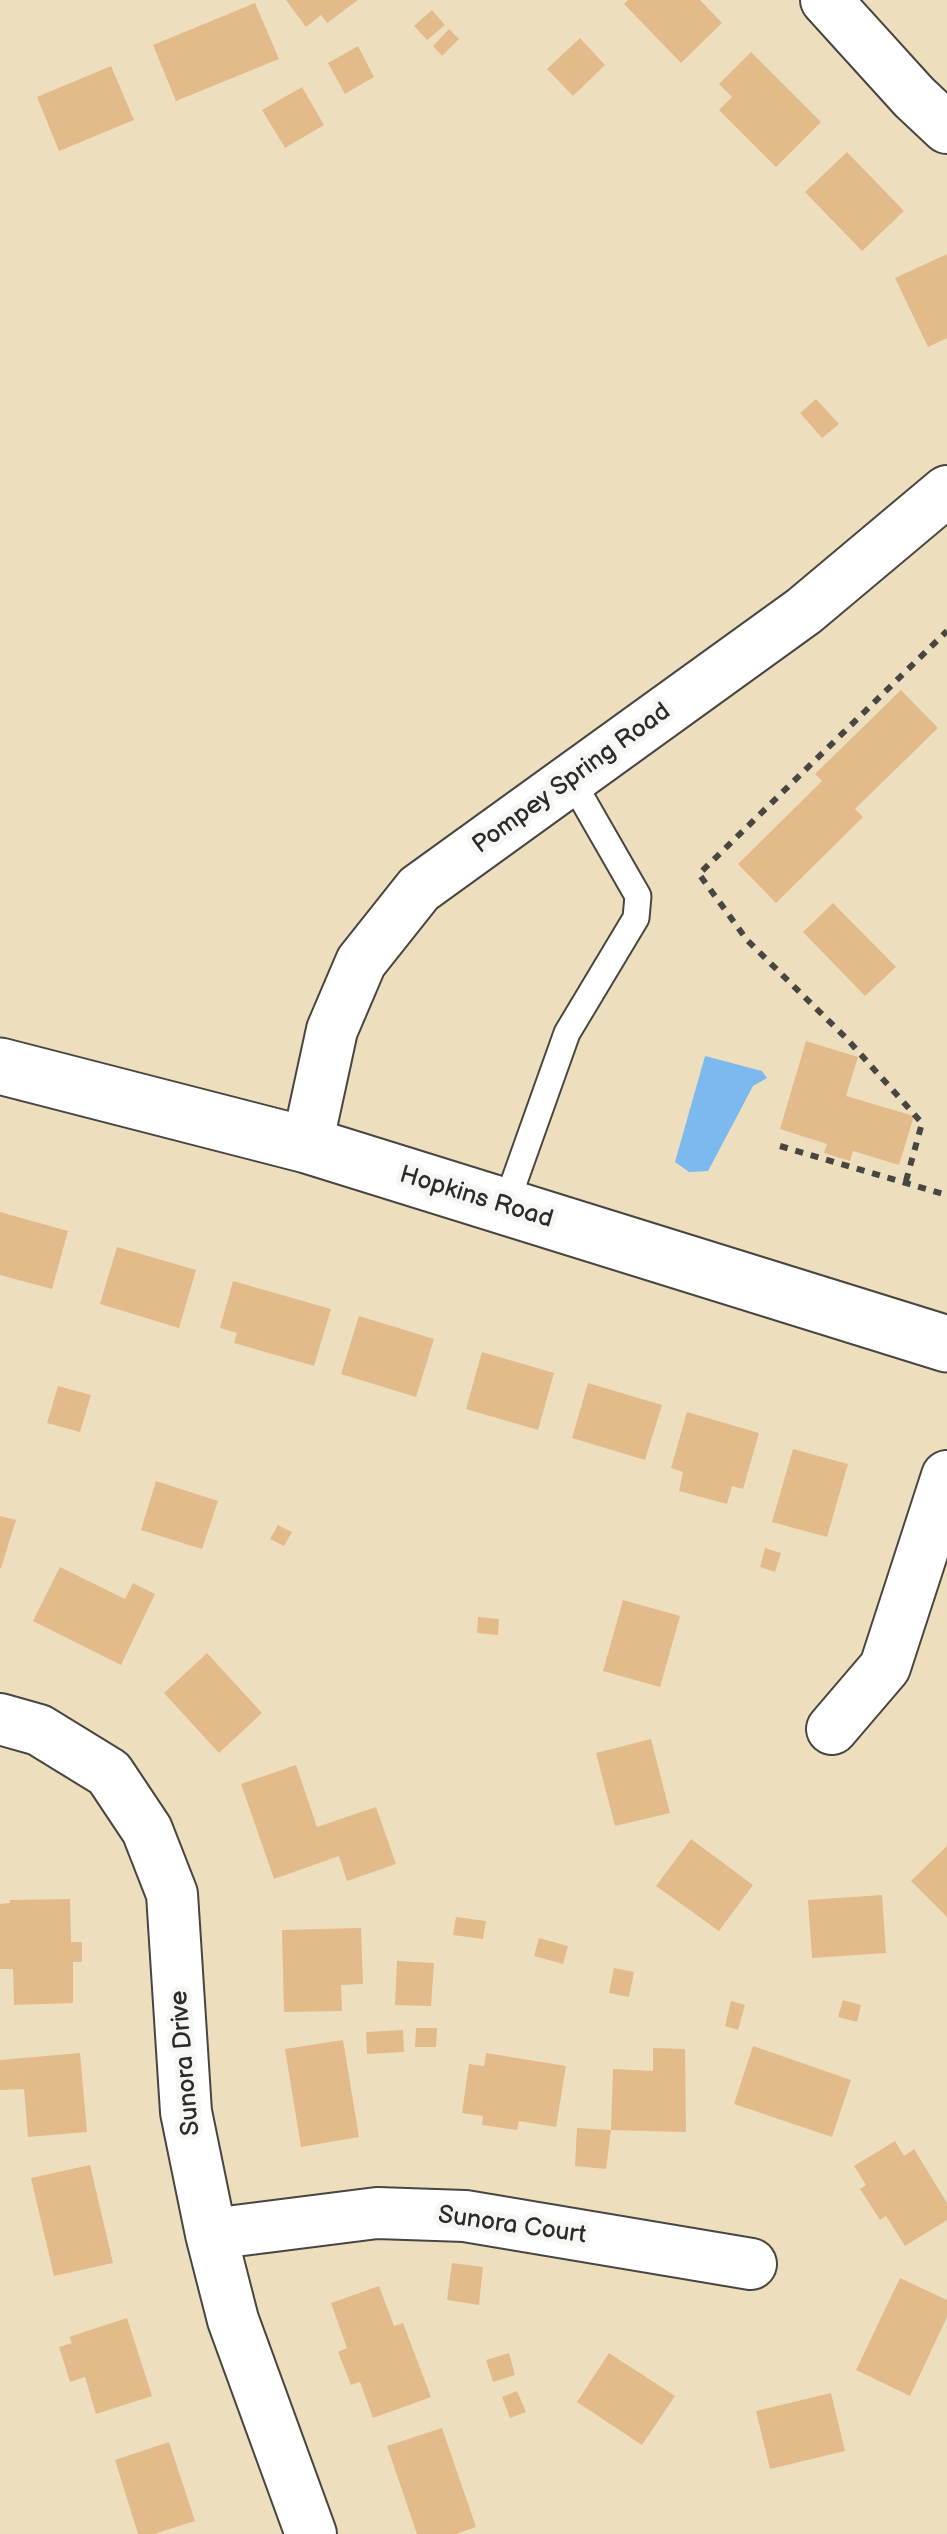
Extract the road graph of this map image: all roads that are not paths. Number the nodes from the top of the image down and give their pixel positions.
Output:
1 (826, 0) edge
2 (947, 128) edge
3 (947, 490) edge
4 (572, 781) junction
5 (0, 1066) edge
6 (307, 1145) junction
7 (506, 1207) junction
8 (947, 1344) edge
9 (947, 1476) edge
10 (0, 1719) edge
11 (832, 1729) dead end
12 (212, 2234) junction
13 (751, 2264) dead end
14 (311, 2534) edge

1 - 2 street
3 - 4 street, Pompey Spring Road
4 - 6 street, Pompey Spring Road
4 - 7 lane
5 - 6 main road, Hopkins Road
6 - 7 main road, Hopkins Road
7 - 8 main road, Hopkins Road
9 - 11 street
10 - 12 street, Sunora Drive
12 - 13 street, Sunora Court
12 - 14 street, Sunora Drive

